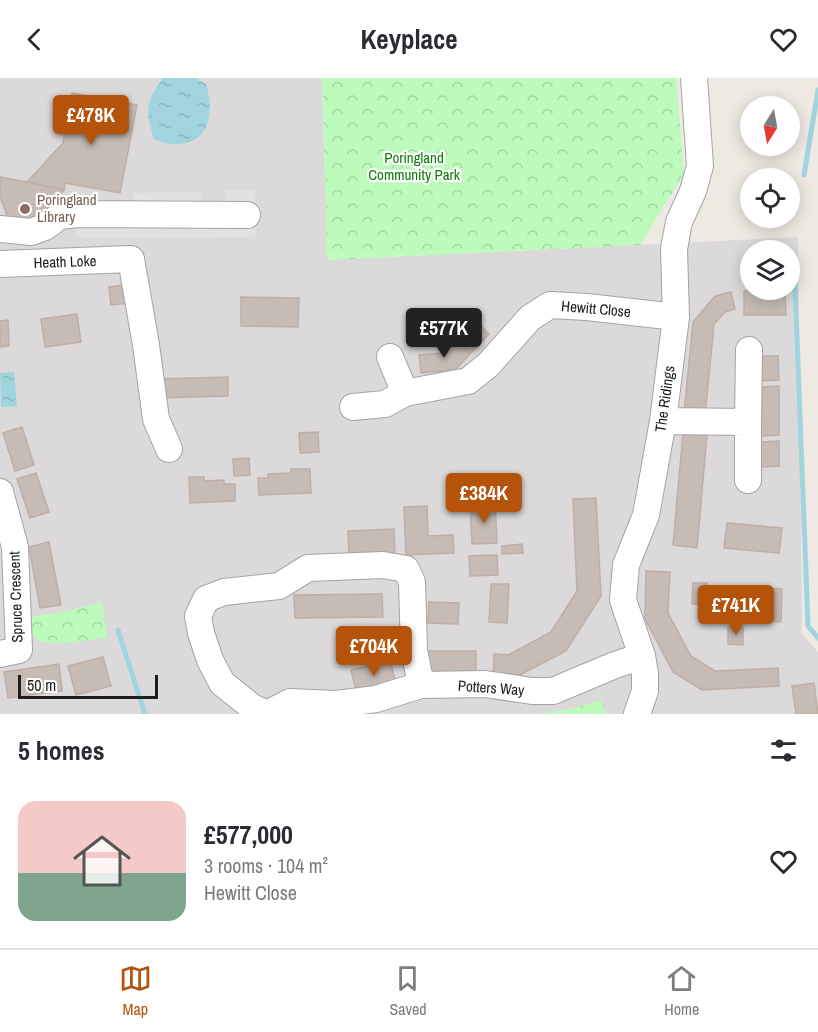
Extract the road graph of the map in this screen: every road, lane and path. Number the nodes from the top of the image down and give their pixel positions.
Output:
1 (694, 78) edge
2 (247, 215) dead end
3 (0, 229) edge
4 (0, 264) edge
5 (676, 317) junction
6 (748, 350) dead end
7 (390, 357) dead end
8 (405, 393) junction
9 (353, 407) dead end
10 (663, 421) junction
11 (748, 422) junction
12 (169, 449) dead end
13 (748, 480) dead end
14 (2, 507) edge
15 (0, 654) edge
16 (642, 657) junction
17 (421, 685) junction
18 (362, 708) edge
19 (267, 714) edge
20 (637, 714) edge

1 - 5 street, The Ridings
2 - 3 street
4 - 12 street, Heath Loke
5 - 8 street, Hewitt Close
5 - 10 street, The Ridings
6 - 11 street
7 - 8 street
8 - 9 street, Hewitt Close
10 - 11 street
10 - 16 street, The Ridings
11 - 13 street
14 - 15 street, Spruce Crescent
16 - 17 street, Potters Way
16 - 20 street, The Ridings
17 - 18 street, Potters Way
17 - 19 street
18 - 19 street, Potters Way

